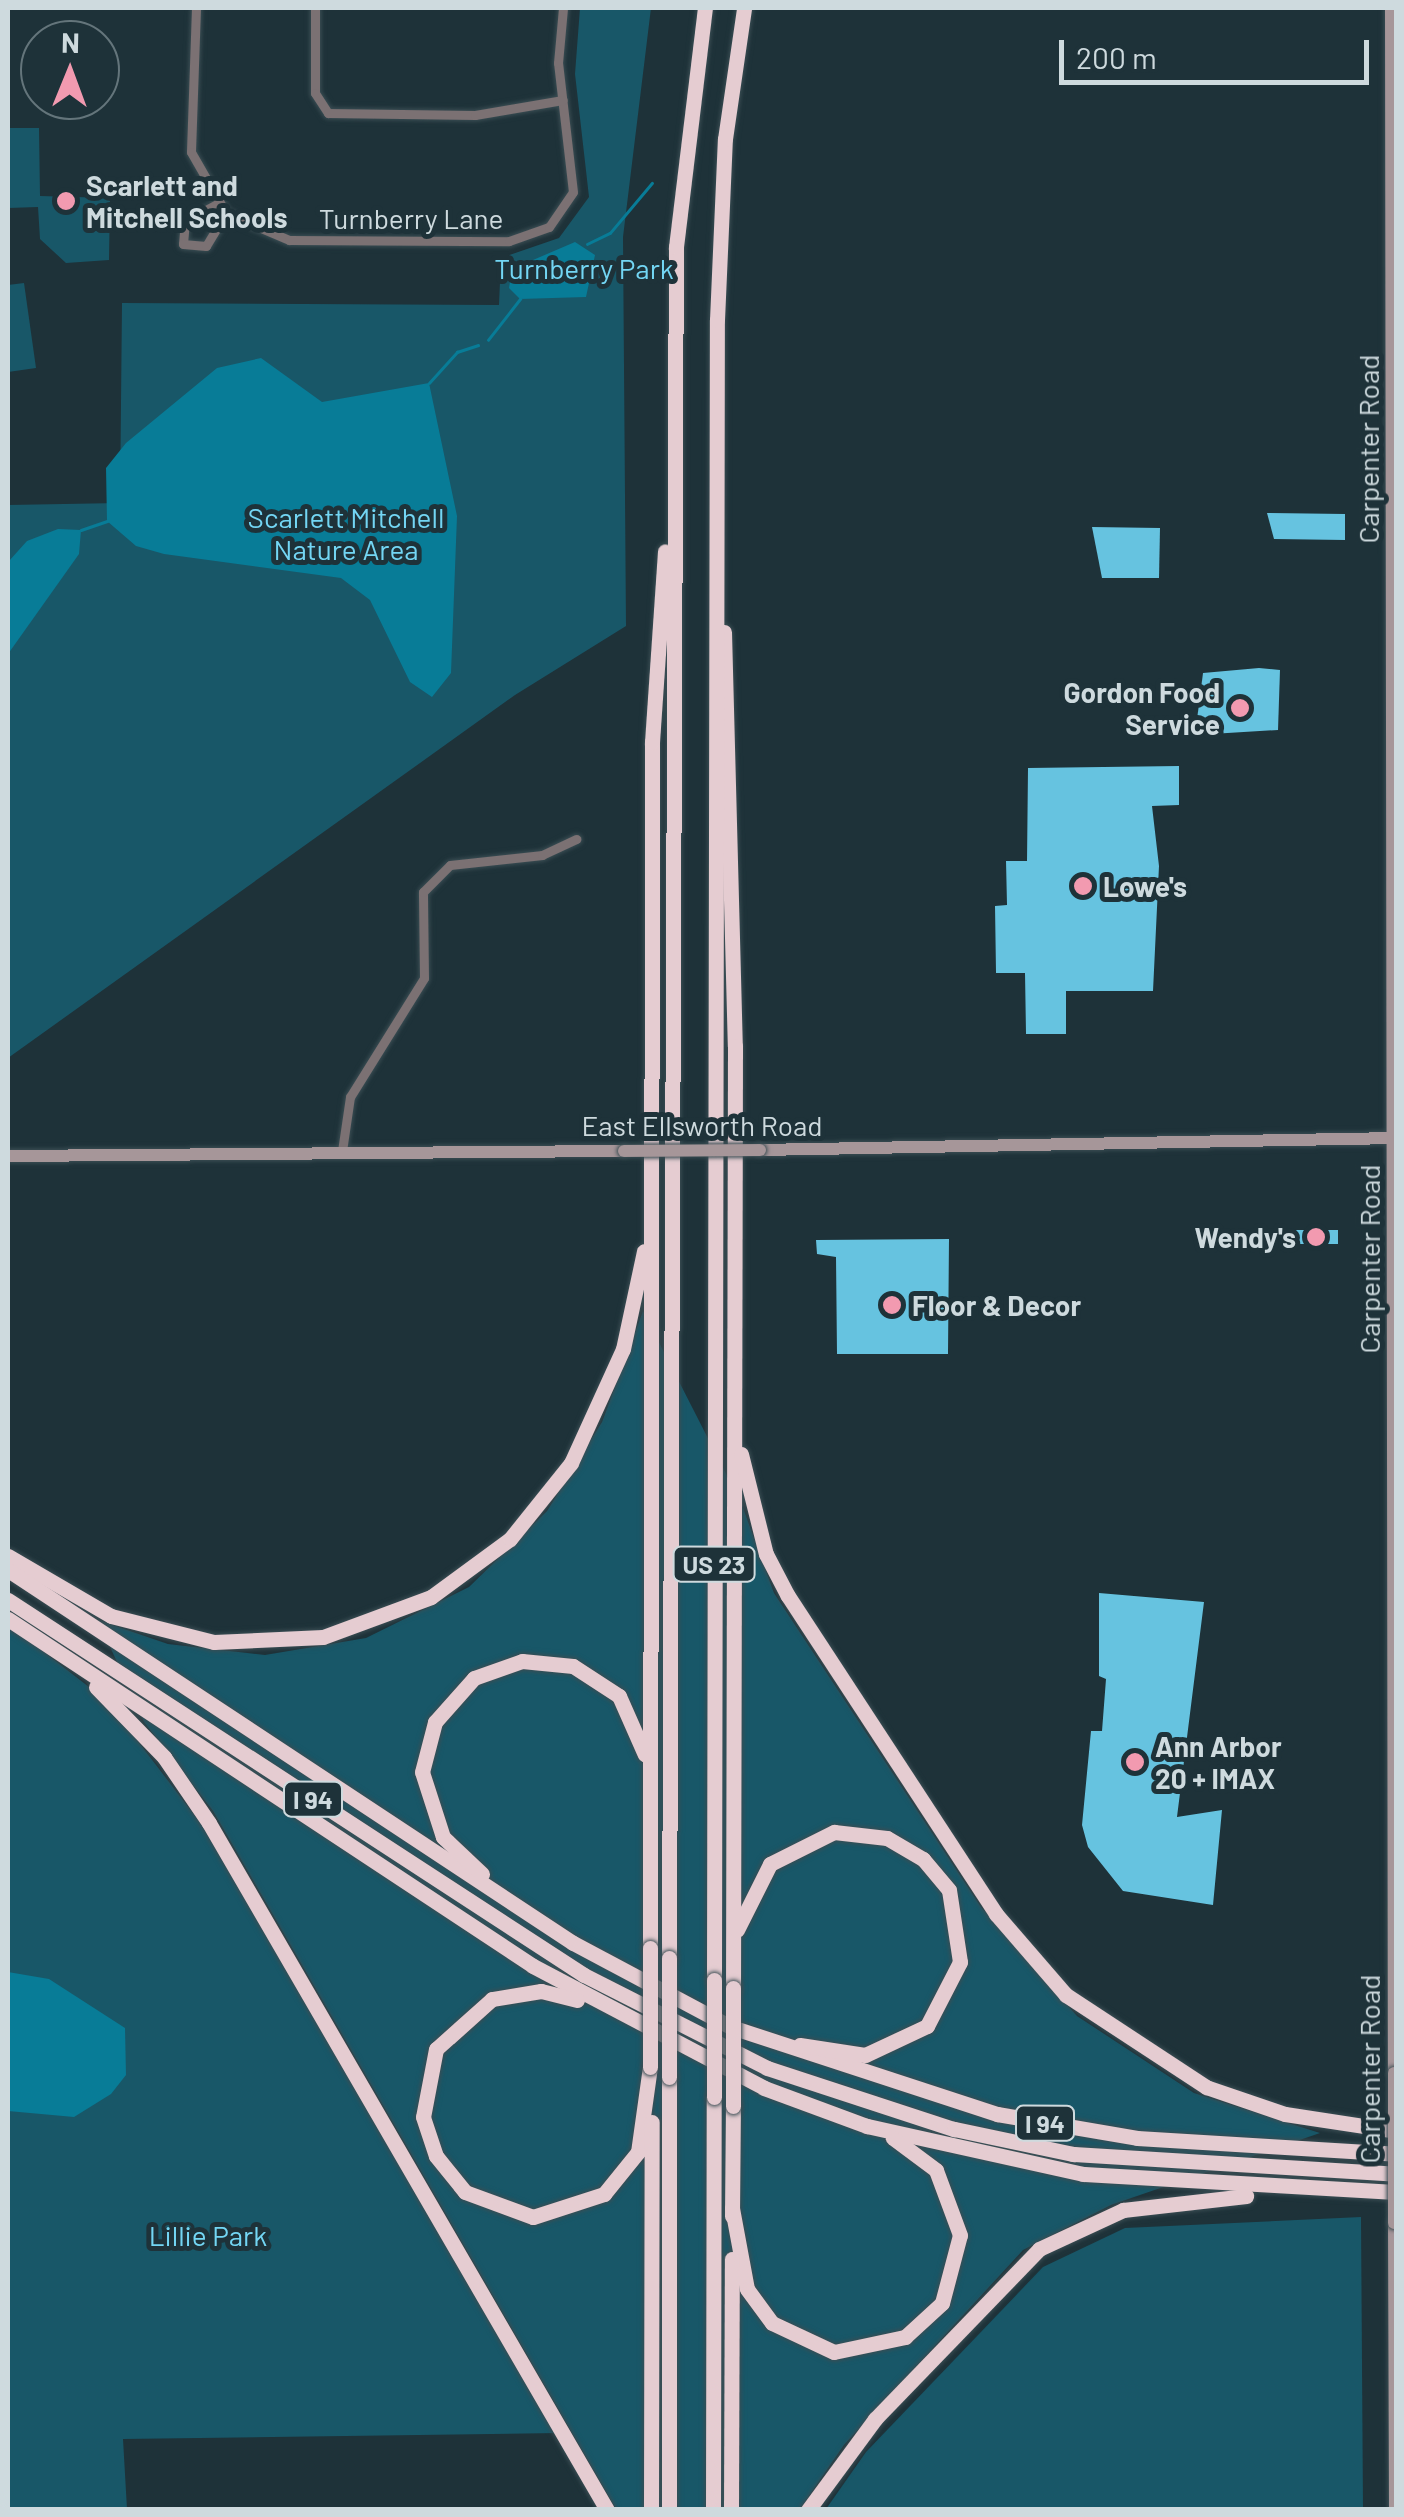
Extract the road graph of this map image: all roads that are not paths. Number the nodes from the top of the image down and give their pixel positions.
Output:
1 (196, 8) edge
2 (315, 8) edge
3 (563, 8) edge
4 (705, 8) edge
5 (744, 8) edge
6 (1391, 8) edge
7 (1394, 52) edge
8 (563, 100) junction
9 (217, 204) junction
10 (226, 214) junction
11 (673, 503) junction
12 (716, 573) junction
13 (576, 839) dead end
14 (1395, 1138) edge
15 (342, 1151) junction
16 (8, 1156) edge
17 (652, 1193) junction
18 (734, 1400) junction
19 (8, 1556) edge
20 (8, 1570) edge
21 (8, 1600) edge
22 (8, 1619) edge
23 (60, 1654) junction
24 (651, 1793) junction
25 (505, 1898) junction
26 (733, 1953) junction
27 (606, 2011) junction
28 (763, 2040) junction
29 (650, 2088) junction
30 (867, 2126) junction
31 (1396, 2131) edge
32 (1396, 2154) edge
33 (1396, 2174) edge
34 (1332, 2190) junction
35 (1396, 2192) edge
36 (732, 2208) junction
37 (1394, 2223) edge
38 (607, 2510) edge
39 (651, 2510) edge
40 (669, 2510) edge
41 (712, 2510) edge
42 (731, 2510) edge
43 (808, 2510) edge
44 (1395, 2510) edge

1 - 9 street
2 - 8 street
3 - 8 street, Turnberry Lane
4 - 11 highway, US 23
5 - 12 highway, US 23
6 - 7 main road, Carpenter Road
7 - 14 main road, Carpenter Road
8 - 10 street, Turnberry Lane
9 - 10 street
9 - 10 street
11 - 17 highway
11 - 40 highway, US 23, bridge
12 - 18 highway
12 - 41 highway, US 23, bridge
13 - 15 street
14 - 15 main road, East Ellsworth Road, bridge
14 - 37 main road, Carpenter Road, bridge
15 - 16 main road, East Ellsworth Road
17 - 19 highway
17 - 24 highway
18 - 26 highway
18 - 31 highway
20 - 25 highway, I 94
21 - 33 highway, I 94
22 - 23 highway
23 - 27 highway
23 - 38 highway
24 - 25 highway
24 - 29 highway, bridge
25 - 28 highway, I 94
26 - 28 highway
26 - 36 highway, bridge
27 - 29 highway
27 - 30 highway
28 - 32 highway, I 94
29 - 39 highway
30 - 34 highway
30 - 36 highway
34 - 35 highway
34 - 43 highway
36 - 42 highway
37 - 44 main road, Carpenter Road

